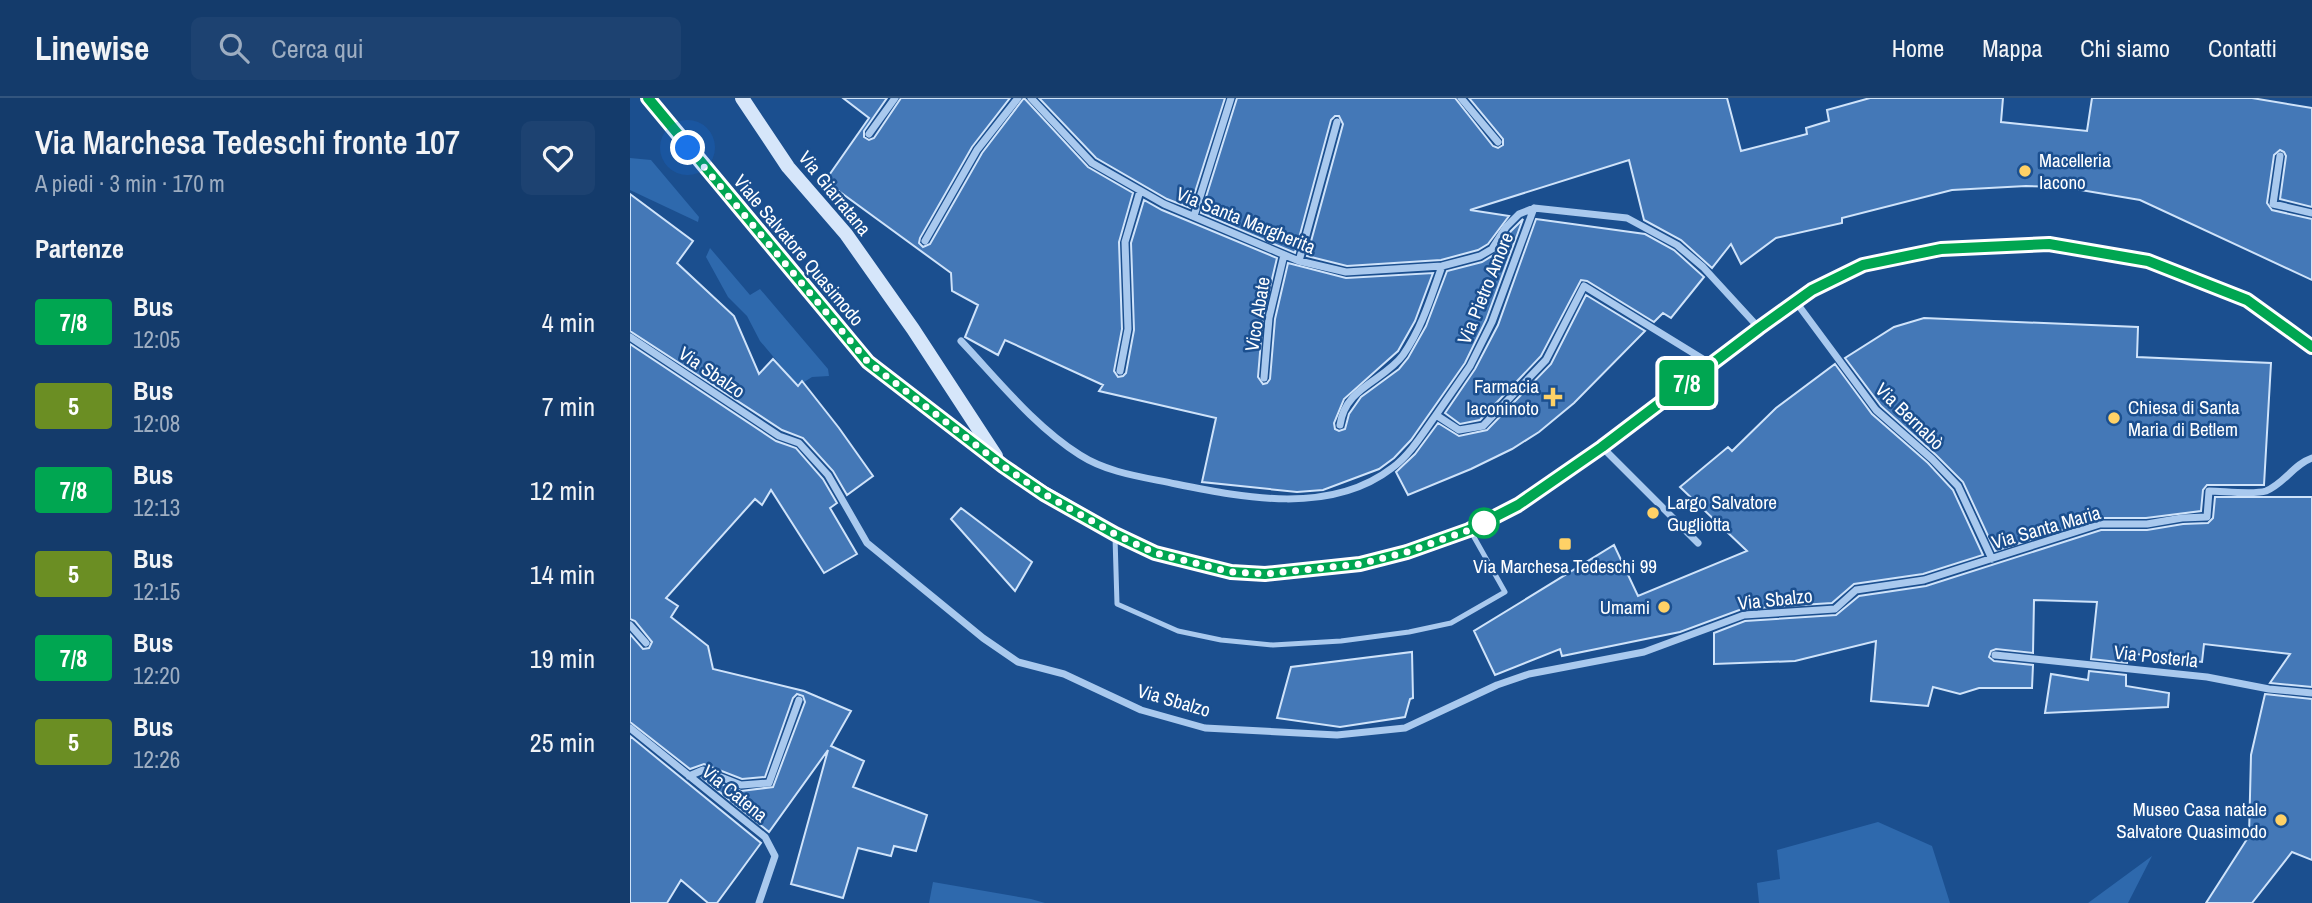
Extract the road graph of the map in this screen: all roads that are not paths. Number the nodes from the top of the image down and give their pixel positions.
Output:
1 (648, 98) edge
2 (742, 98) edge
3 (895, 98) edge
4 (1018, 98) edge
5 (1231, 98) edge
6 (1461, 98) edge
7 (1035, 99) edge
8 (1337, 122) dead end
9 (869, 134) dead end
10 (1498, 142) dead end
11 (2280, 156) dead end
12 (1140, 191) junction
13 (1534, 208) junction
14 (2312, 214) edge
15 (1194, 216) junction
16 (925, 241) dead end
17 (1284, 255) junction
18 (1298, 261) junction
19 (1442, 266) junction
20 (1796, 302) junction
21 (1759, 328) junction
22 (630, 337) edge
23 (961, 341) dead end
24 (2312, 347) edge
25 (1711, 364) junction
26 (1120, 371) dead end
27 (1264, 378) dead end
28 (1436, 415) junction
29 (1340, 425) dead end
30 (1602, 447) junction
31 (2312, 458) edge
32 (1003, 466) junction
33 (1469, 530) junction
34 (1115, 534) junction
35 (1698, 544) dead end
36 (1992, 559) junction
37 (1856, 590) joint
38 (630, 625) edge
39 (646, 643) dead end
40 (1995, 655) dead end
41 (2312, 693) edge
42 (799, 700) dead end
43 (630, 728) edge
44 (690, 776) junction
45 (759, 903) edge

1 - 32 street, Viale Salvatore Quasimodo
2 - 32 street, Via Giarratana
3 - 9 street
4 - 16 street
5 - 15 street
6 - 10 street
7 - 12 street, Via Santa Margherita
8 - 18 street
11 - 14 street
12 - 15 street, Via Santa Margherita
12 - 26 street
13 - 19 street, Via Santa Margherita
13 - 21 street
13 - 28 street, Via Pietro Amore
15 - 17 street, Via Santa Margherita
17 - 18 street, Via Santa Margherita
17 - 27 street, Vico Abate
18 - 19 street, Via Santa Margherita
19 - 29 street
20 - 21 street, Viale Salvatore Quasimodo
20 - 24 street, Viale Salvatore Quasimodo
20 - 36 street, Via Bernabò
21 - 25 street, Viale Salvatore Quasimodo
22 - 37 street, Via Sbalzo
23 - 28 street, Via Pietro Amore
25 - 28 street
25 - 30 street, Viale Salvatore Quasimodo
30 - 33 street, Viale Salvatore Quasimodo
30 - 35 street
31 - 36 street, Via Santa Maria
32 - 34 street, Viale Salvatore Quasimodo
33 - 34 street, Viale Salvatore Quasimodo
33 - 34 lane
36 - 37 street, Via Santa Maria
38 - 39 street
40 - 41 street, Via Posterla
42 - 44 street
43 - 44 street, Via Catena
44 - 45 street, Via Catena

